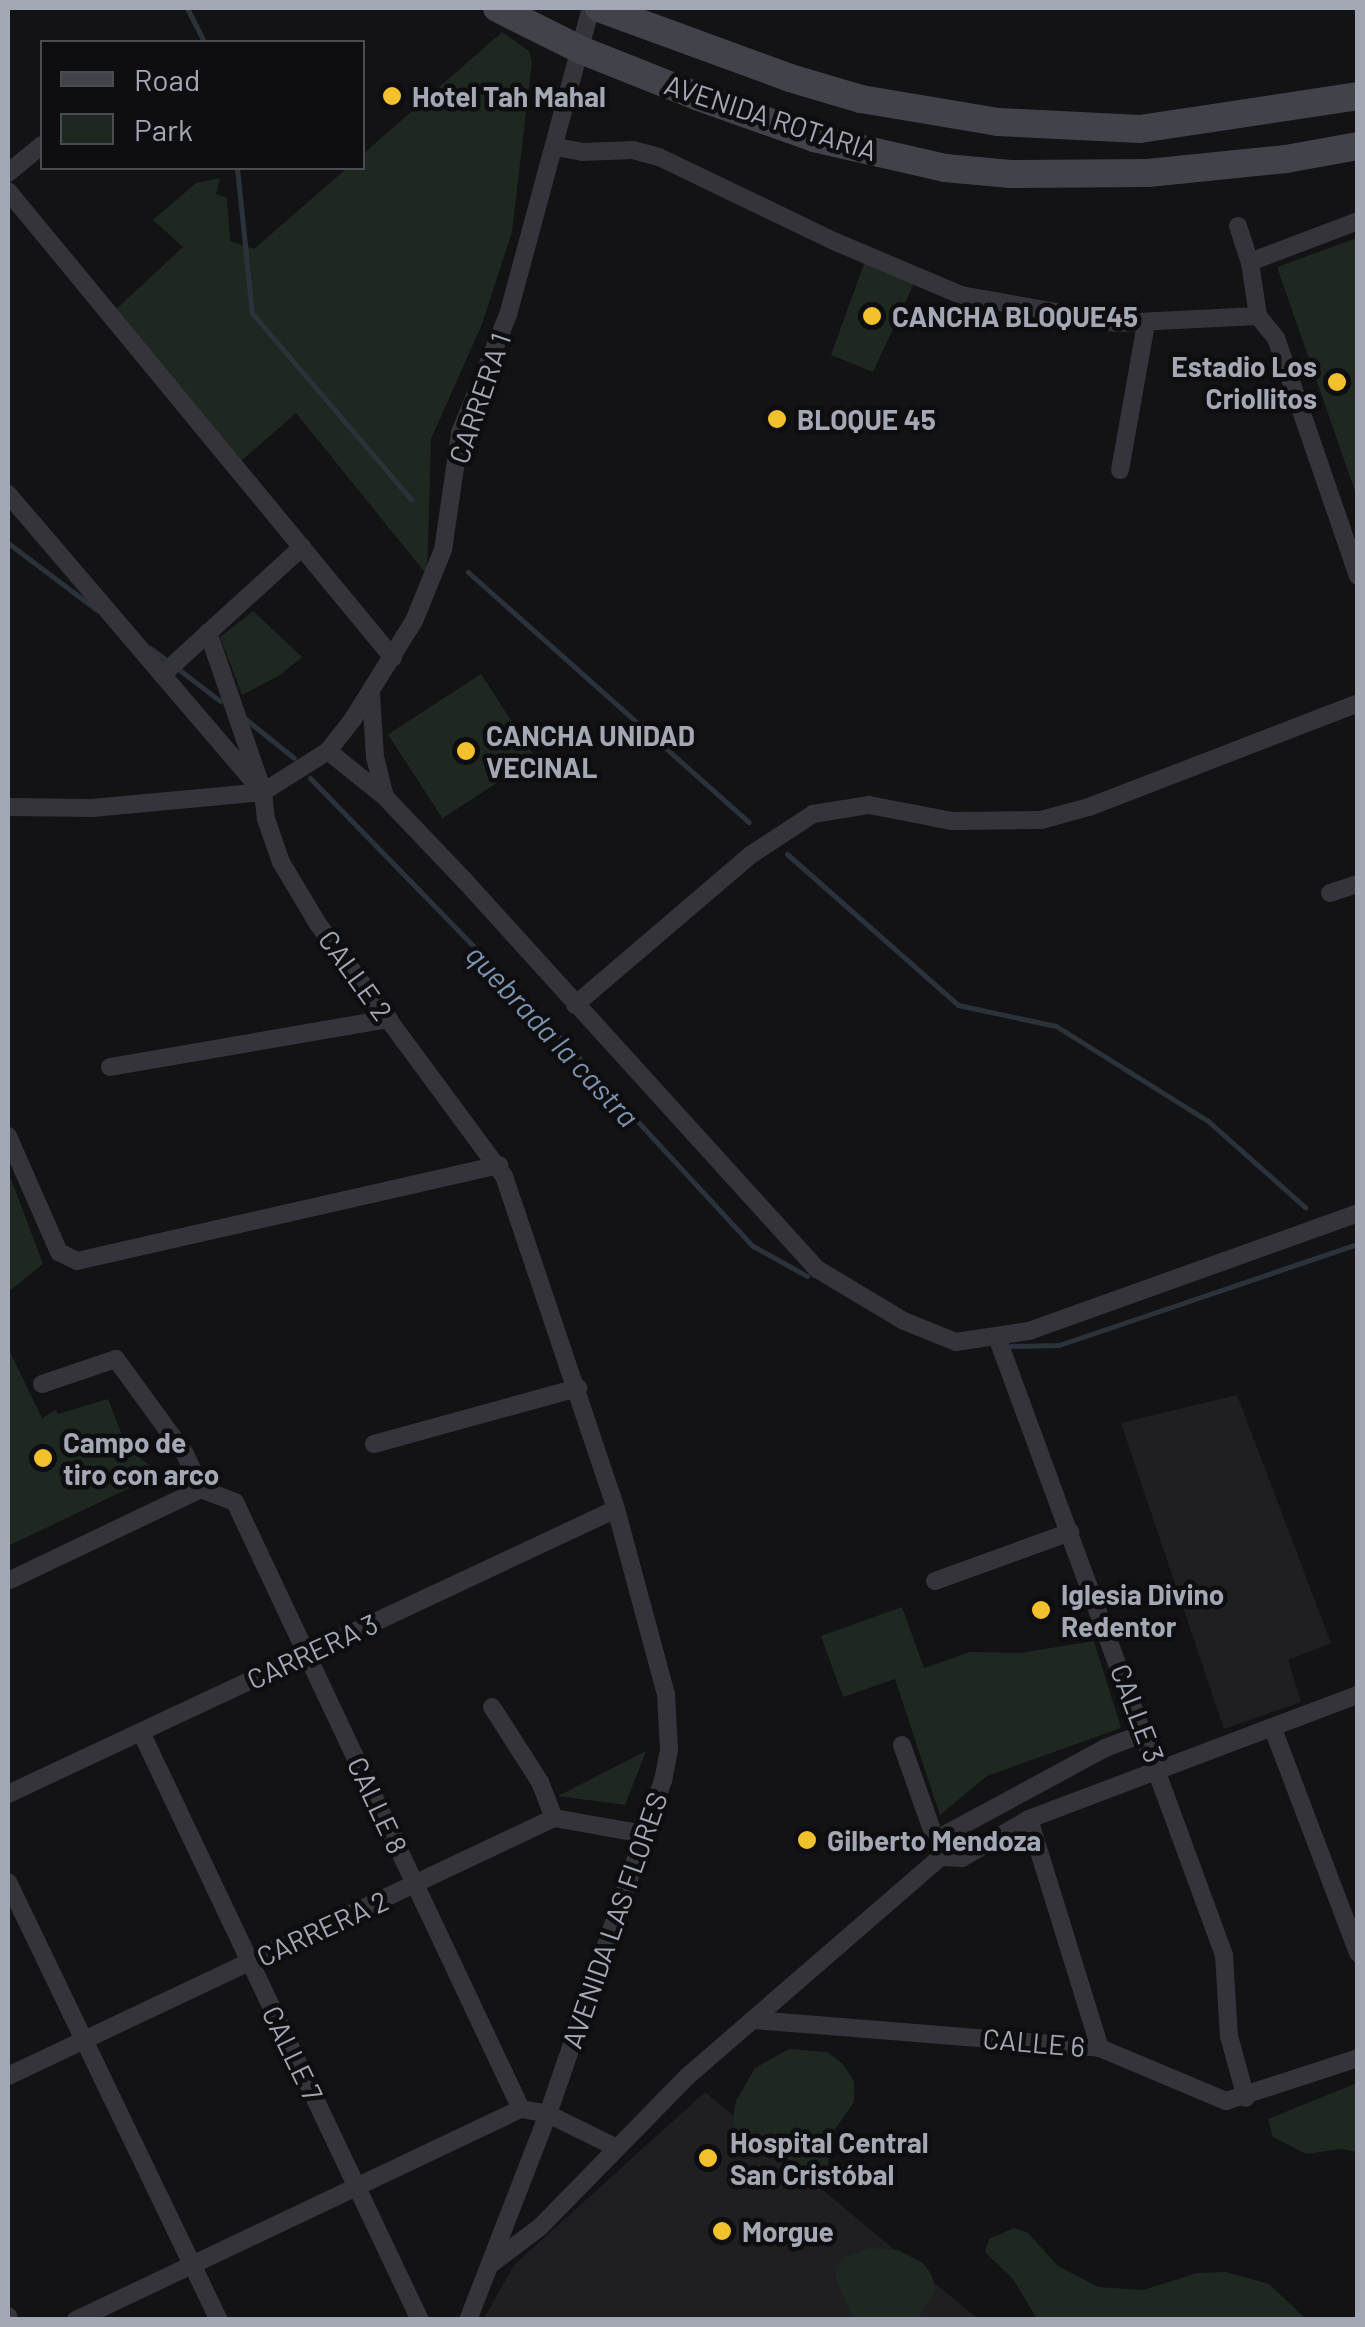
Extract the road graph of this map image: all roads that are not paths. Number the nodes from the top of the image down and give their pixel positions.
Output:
1 (497, 8) edge
2 (590, 8) edge
3 (599, 8) edge
4 (581, 50) junction
5 (1358, 96) edge
6 (1358, 146) edge
7 (554, 147) junction
8 (40, 148) edge
9 (8, 173) edge
10 (8, 191) edge
11 (1358, 222) edge
12 (1238, 226) dead end
13 (1250, 262) junction
14 (1258, 316) junction
15 (1146, 324) junction
16 (1120, 470) dead end
17 (8, 494) edge
18 (1352, 543) edge
19 (302, 546) junction
20 (1358, 576) edge
21 (208, 632) junction
22 (393, 658) junction
23 (162, 675) junction
24 (371, 694) junction
25 (1358, 703) edge
26 (328, 750) junction
27 (263, 792) junction
28 (386, 797) junction
29 (8, 808) edge
30 (1358, 884) edge
31 (1330, 893) dead end
32 (575, 1006) junction
33 (389, 1019) junction
34 (110, 1066) dead end
35 (8, 1136) edge
36 (499, 1166) junction
37 (1358, 1213) edge
38 (997, 1337) junction
39 (42, 1384) dead end
40 (578, 1388) junction
41 (374, 1444) dead end
42 (200, 1490) junction
43 (616, 1509) junction
44 (1070, 1532) junction
45 (8, 1580) edge
46 (935, 1582) dead end
47 (306, 1653) junction
48 (1358, 1695) edge
49 (492, 1707) dead end
50 (1273, 1729) junction
51 (141, 1732) junction
52 (1145, 1734) junction
53 (902, 1746) dead end
54 (1160, 1770) junction
55 (8, 1794) edge
56 (554, 1818) junction
57 (1030, 1819) junction
58 (644, 1834) junction
59 (941, 1856) junction
60 (8, 1882) edge
61 (416, 1885) junction
62 (1358, 1953) edge
63 (249, 1962) junction
64 (754, 2020) junction
65 (84, 2039) junction
66 (1100, 2048) junction
67 (1358, 2058) edge
68 (8, 2076) edge
69 (1246, 2098) junction
70 (521, 2109) junction
71 (548, 2114) junction
72 (617, 2148) junction
73 (358, 2188) junction
74 (193, 2264) junction
75 (490, 2264) junction
76 (76, 2320) edge
77 (219, 2320) edge
78 (420, 2320) edge
79 (468, 2320) edge

1 - 4 main road, AVENIDA ROTARIA
2 - 4 street, CARRERA 1
3 - 5 main road, AVENIDA ROTARIA
4 - 6 main road, AVENIDA ROTARIA
4 - 7 street, CARRERA 1
7 - 15 street
7 - 22 street, CARRERA 1
8 - 9 street
10 - 19 street
11 - 13 street
12 - 13 street
13 - 14 street
14 - 15 street
14 - 18 street
15 - 16 street
17 - 23 street, CALLE 2
18 - 20 street
19 - 21 street
19 - 22 street
21 - 23 street
21 - 27 street
22 - 24 street, CARRERA 1
23 - 27 street, CALLE 2
24 - 26 street, CARRERA 1
24 - 28 street
25 - 32 street
26 - 27 street, CARRERA 1
26 - 28 street
27 - 29 street
27 - 33 street, CALLE 2
28 - 32 street
30 - 31 street
32 - 38 street
33 - 34 street
33 - 36 street, CALLE 2
35 - 36 street
36 - 40 street, CALLE 2
37 - 38 street
38 - 44 street, CALLE 3
39 - 42 street
40 - 41 street
40 - 43 street, CALLE 2
42 - 45 street
42 - 47 street, CALLE 8
43 - 47 street, CARRERA 3
43 - 58 street, AVENIDA LAS FLORES
44 - 46 street
44 - 52 street, CALLE 3
47 - 51 street, CARRERA 3
47 - 61 street, CALLE 8
48 - 50 street
49 - 56 street
50 - 54 street
50 - 62 street
51 - 55 street, CARRERA 3
51 - 63 street, CALLE 7
52 - 54 street, CALLE 3
52 - 59 street
53 - 59 street
54 - 57 street
54 - 69 street, CALLE 3
56 - 58 street
56 - 61 street, CARRERA 2
57 - 59 street
57 - 66 street
58 - 71 street, AVENIDA LAS FLORES
59 - 64 street
60 - 65 street
61 - 63 street, CARRERA 2
61 - 70 street, CALLE 8
63 - 65 street, CARRERA 2
63 - 73 street, CALLE 7
64 - 66 street, CALLE 6
64 - 72 street
65 - 68 street, CARRERA 2
65 - 74 street
66 - 69 street, CALLE 6
67 - 69 street, CALLE 6
70 - 71 street
70 - 73 street
71 - 72 street
71 - 75 street, AVENIDA LAS FLORES
72 - 75 street
73 - 74 street
73 - 78 street, CALLE 7
74 - 76 street
74 - 77 street
75 - 79 street, AVENIDA LAS FLORES

